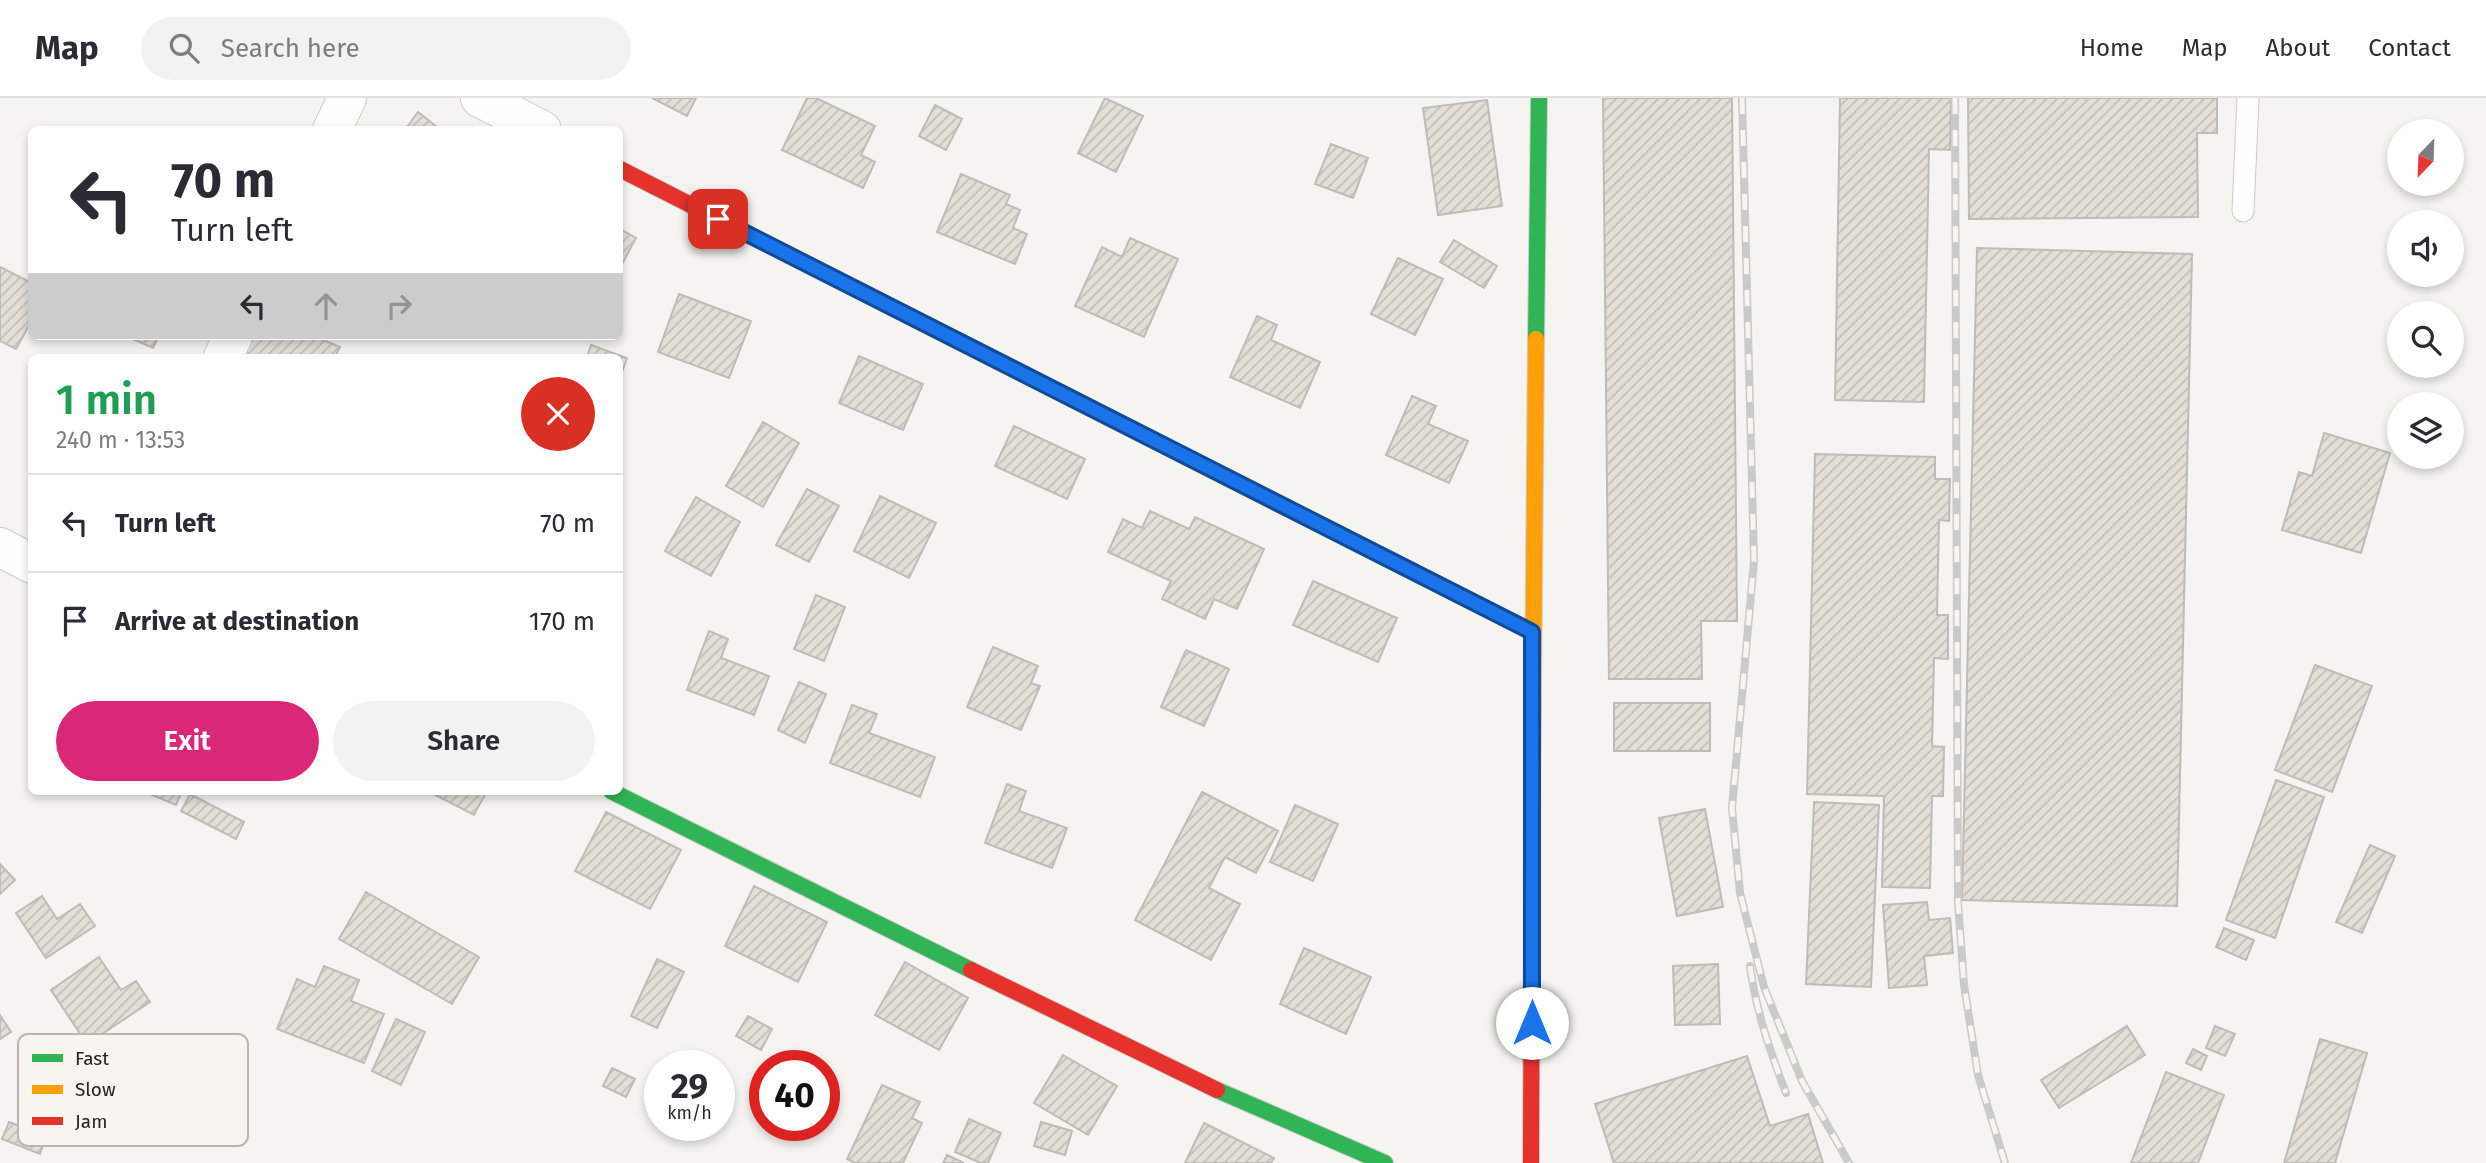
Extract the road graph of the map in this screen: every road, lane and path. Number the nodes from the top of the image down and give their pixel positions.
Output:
1 (347, 98) edge
2 (480, 98) edge
3 (1539, 98) edge
4 (2248, 98) edge
5 (334, 126) edge
6 (534, 126) edge
7 (623, 171) edge
8 (2243, 211) dead end
9 (0, 547) edge
10 (28, 562) edge
11 (1532, 632) junction
12 (619, 795) edge
13 (1385, 1163) edge
14 (1531, 1163) edge

1 - 5 street
2 - 6 street
3 - 11 street
4 - 8 lane
7 - 11 street
9 - 10 street
11 - 14 street
12 - 13 street

